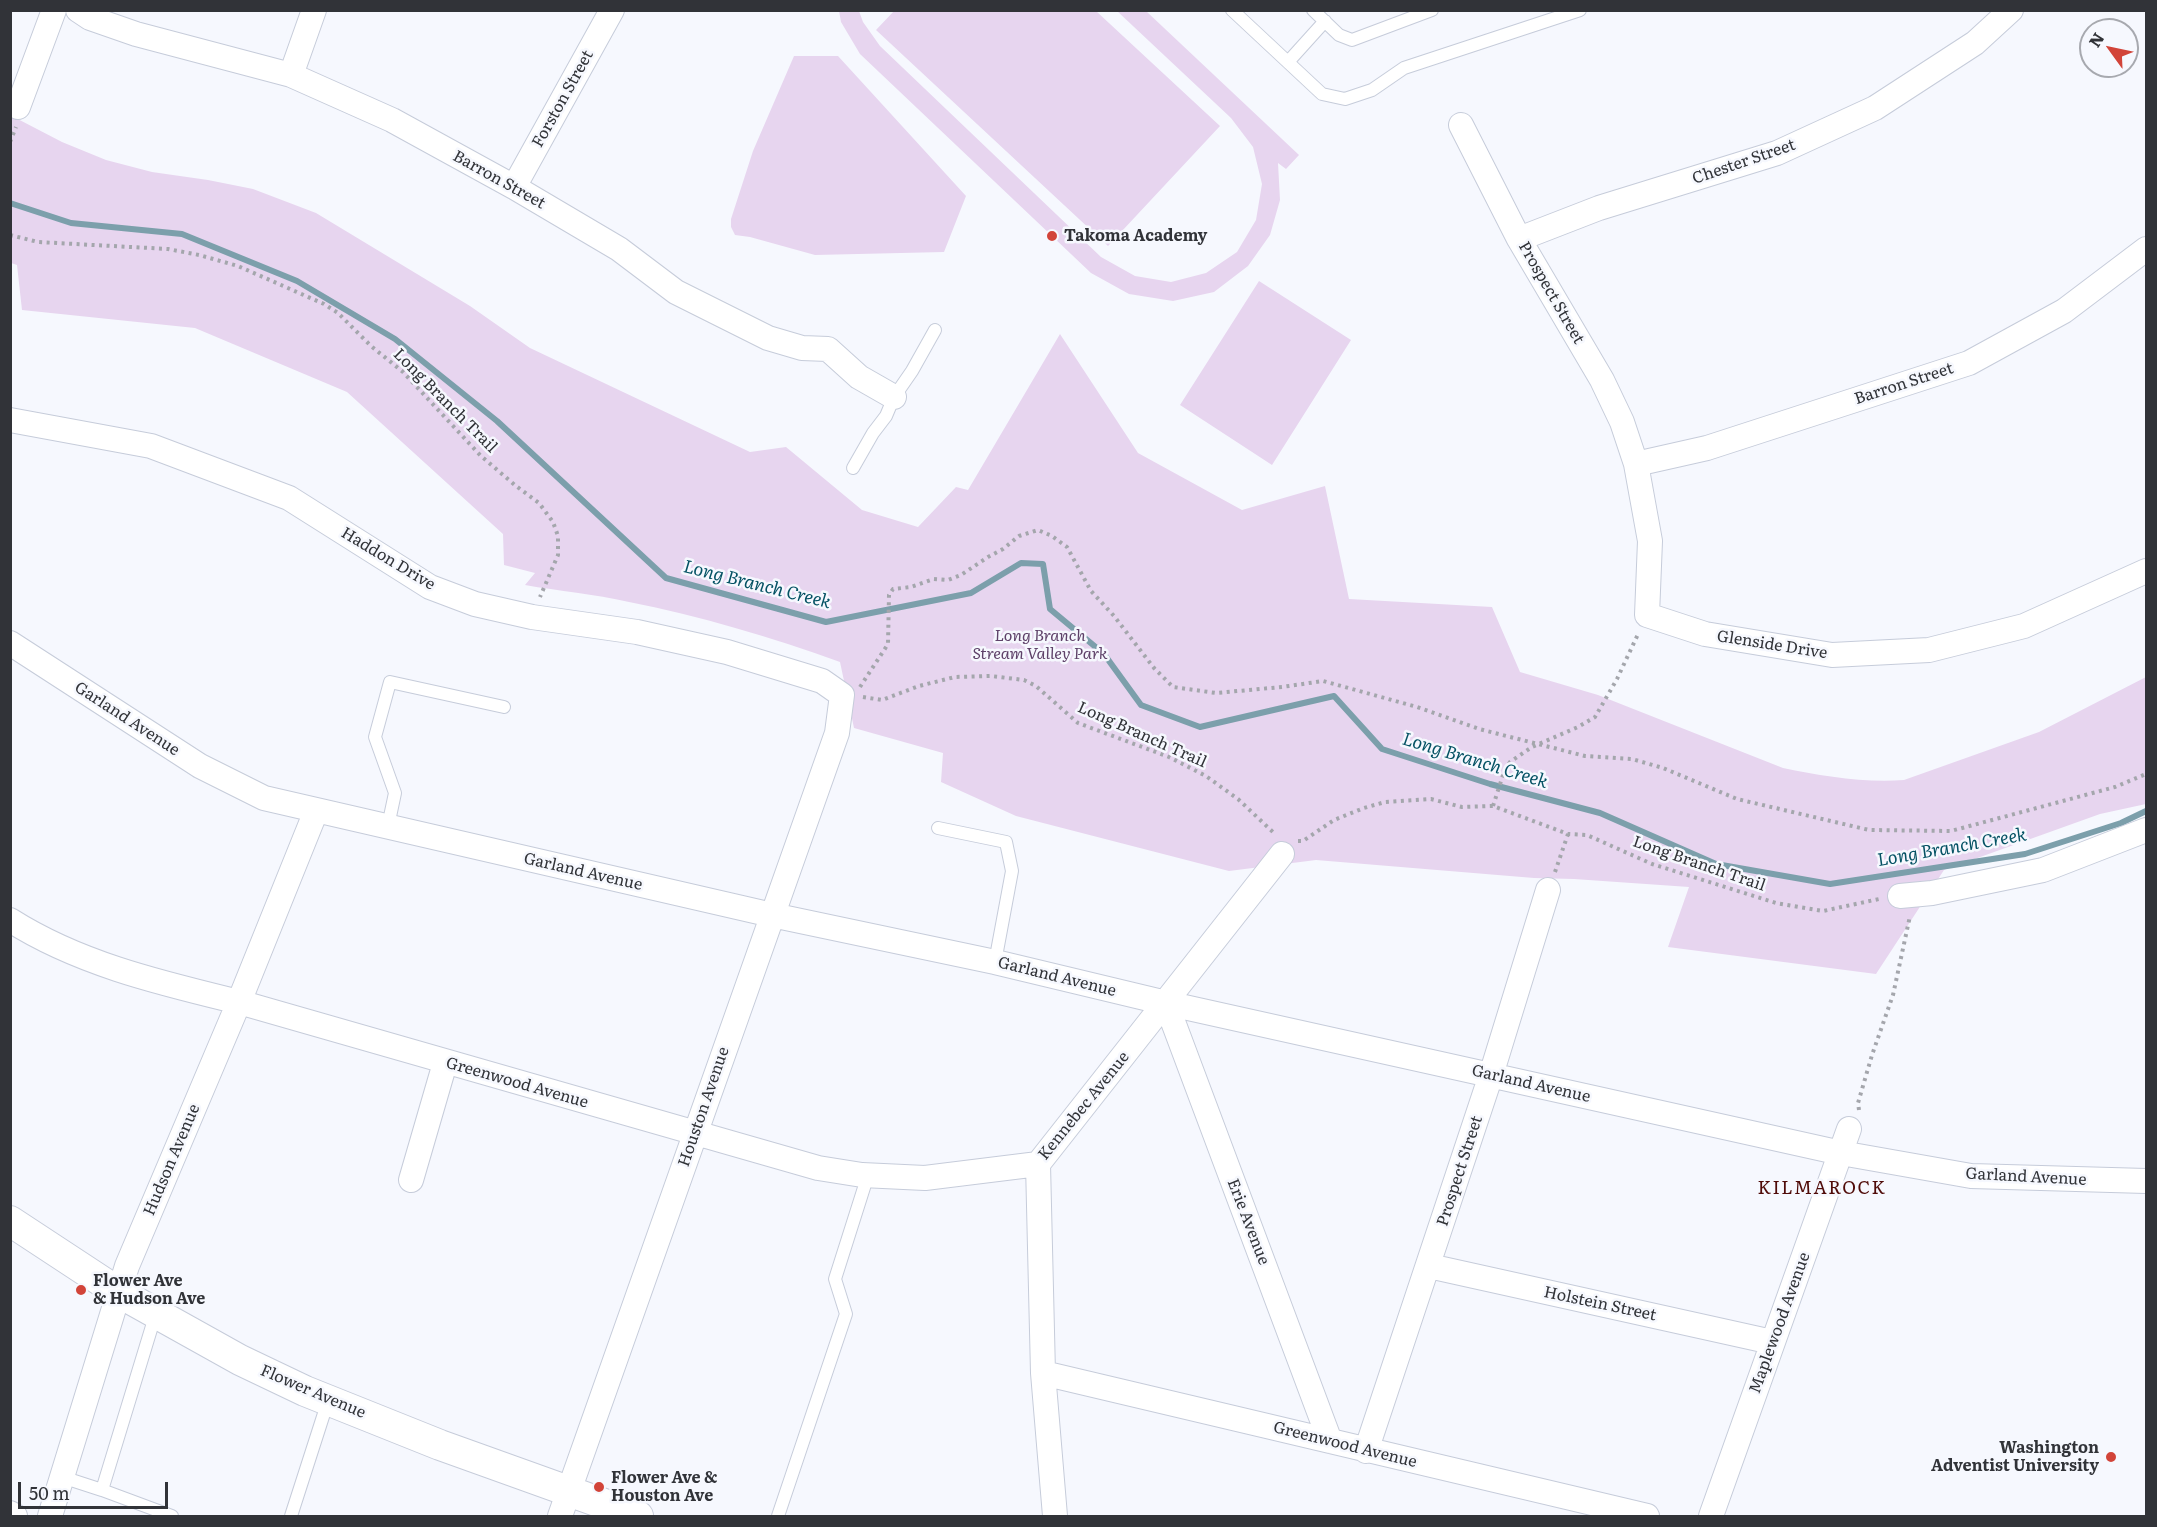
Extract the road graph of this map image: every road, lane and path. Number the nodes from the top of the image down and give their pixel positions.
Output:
1 (54, 10) edge
2 (78, 10) edge
3 (314, 10) edge
4 (612, 10) edge
5 (1232, 10) edge
6 (1313, 10) edge
7 (1432, 10) edge
8 (1580, 10) edge
9 (2011, 10) edge
10 (1325, 21) junction
11 (1288, 62) junction
12 (291, 75) junction
13 (18, 107) dead end
14 (1461, 125) dead end
15 (514, 187) junction
16 (10, 235) edge
17 (1519, 239) junction
18 (2146, 249) edge
19 (935, 330) dead end
20 (894, 398) junction
21 (10, 420) edge
22 (1636, 464) junction
23 (853, 468) dead end
24 (2146, 571) edge
25 (1647, 615) junction
26 (532, 617) junction
27 (10, 643) edge
28 (850, 693) junction
29 (504, 707) dead end
30 (1538, 744) junction
31 (2146, 774) edge
32 (1492, 806) junction
33 (316, 811) junction
34 (388, 826) junction
35 (938, 828) dead end
36 (2146, 830) edge
37 (1568, 834) junction
38 (1285, 845) junction
39 (1548, 890) joint
40 (1900, 897) junction
41 (772, 915) junction
42 (10, 920) edge
43 (995, 962) junction
44 (239, 1002) junction
45 (1166, 1003) junction
46 (445, 1063) junction
47 (1491, 1075) junction
48 (1855, 1122) joint
49 (695, 1133) junction
50 (1841, 1153) junction
51 (1038, 1164) junction
52 (868, 1175) junction
53 (411, 1180) dead end
54 (2146, 1181) edge
55 (10, 1221) edge
56 (1429, 1266) junction
57 (118, 1292) junction
58 (156, 1313) junction
59 (1772, 1342) junction
60 (1043, 1373) junction
61 (328, 1400) junction
62 (1330, 1441) junction
63 (1366, 1451) junction
64 (62, 1477) junction
65 (102, 1490) junction
66 (564, 1504) edge
67 (1592, 1511) edge
68 (10, 1514) edge
69 (15, 1516) edge
70 (50, 1516) edge
71 (172, 1516) edge
72 (291, 1516) edge
73 (638, 1516) edge
74 (778, 1516) edge
75 (1055, 1516) edge
76 (1647, 1516) edge
77 (1711, 1516) edge

1 - 13 street
2 - 12 street, Barron Street
3 - 12 street
4 - 15 street, Forston Street
5 - 11 lane
6 - 10 lane
7 - 10 lane
8 - 11 lane
9 - 17 street, Chester Street
10 - 11 lane
12 - 15 street, Barron Street
14 - 17 street, Prospect Street
15 - 20 street, Barron Street
16 - 26 path, Long Branch Trail
17 - 22 street, Prospect Street
18 - 22 street, Barron Street
19 - 20 lane
20 - 23 lane
21 - 26 street, Haddon Drive
22 - 25 street
24 - 25 street, Glenside Drive
25 - 30 path
26 - 28 street, Haddon Drive
27 - 33 street, Garland Avenue
28 - 30 path
28 - 38 path, Long Branch Trail
28 - 41 street, Houston Avenue
29 - 34 lane
30 - 31 path
30 - 32 path
32 - 37 path, Long Branch Trail
32 - 38 path, Long Branch Trail
33 - 34 street, Garland Avenue
33 - 44 street, Hudson Avenue
34 - 41 street, Garland Avenue
35 - 43 lane
36 - 40 street
37 - 39 path
37 - 40 path, Long Branch Trail
38 - 45 street, Kennebec Avenue
39 - 47 street, Prospect Street
40 - 48 path
41 - 43 street, Garland Avenue
41 - 49 street, Houston Avenue
42 - 44 street, Greenwood Avenue
43 - 45 street, Garland Avenue
44 - 46 street, Greenwood Avenue
44 - 57 street, Hudson Avenue
45 - 47 street, Garland Avenue
45 - 51 street, Kennebec Avenue
45 - 62 street, Erie Avenue
46 - 49 street, Greenwood Avenue
46 - 53 street
47 - 50 street, Garland Avenue
47 - 56 street, Prospect Street
48 - 50 street, Maplewood Avenue
49 - 52 street, Greenwood Avenue
49 - 66 street, Houston Avenue
50 - 54 street, Garland Avenue
50 - 59 street, Maplewood Avenue
51 - 52 street, Greenwood Avenue
51 - 60 street, Kennebec Avenue
52 - 74 lane
55 - 57 street, Flower Avenue
56 - 59 street, Holstein Street
56 - 63 street, Prospect Street
57 - 58 street, Flower Avenue
57 - 64 street, Hudson Avenue
58 - 61 street, Flower Avenue
58 - 65 lane
59 - 77 street, Maplewood Avenue
60 - 62 street, Greenwood Avenue
60 - 75 street, Kennebec Avenue
61 - 66 street, Flower Avenue
61 - 72 lane
62 - 63 street, Greenwood Avenue
63 - 67 street, Greenwood Avenue
64 - 65 lane
64 - 70 street, Hudson Avenue
65 - 71 lane
66 - 73 street, Flower Avenue
67 - 76 street, Greenwood Avenue
68 - 69 street

